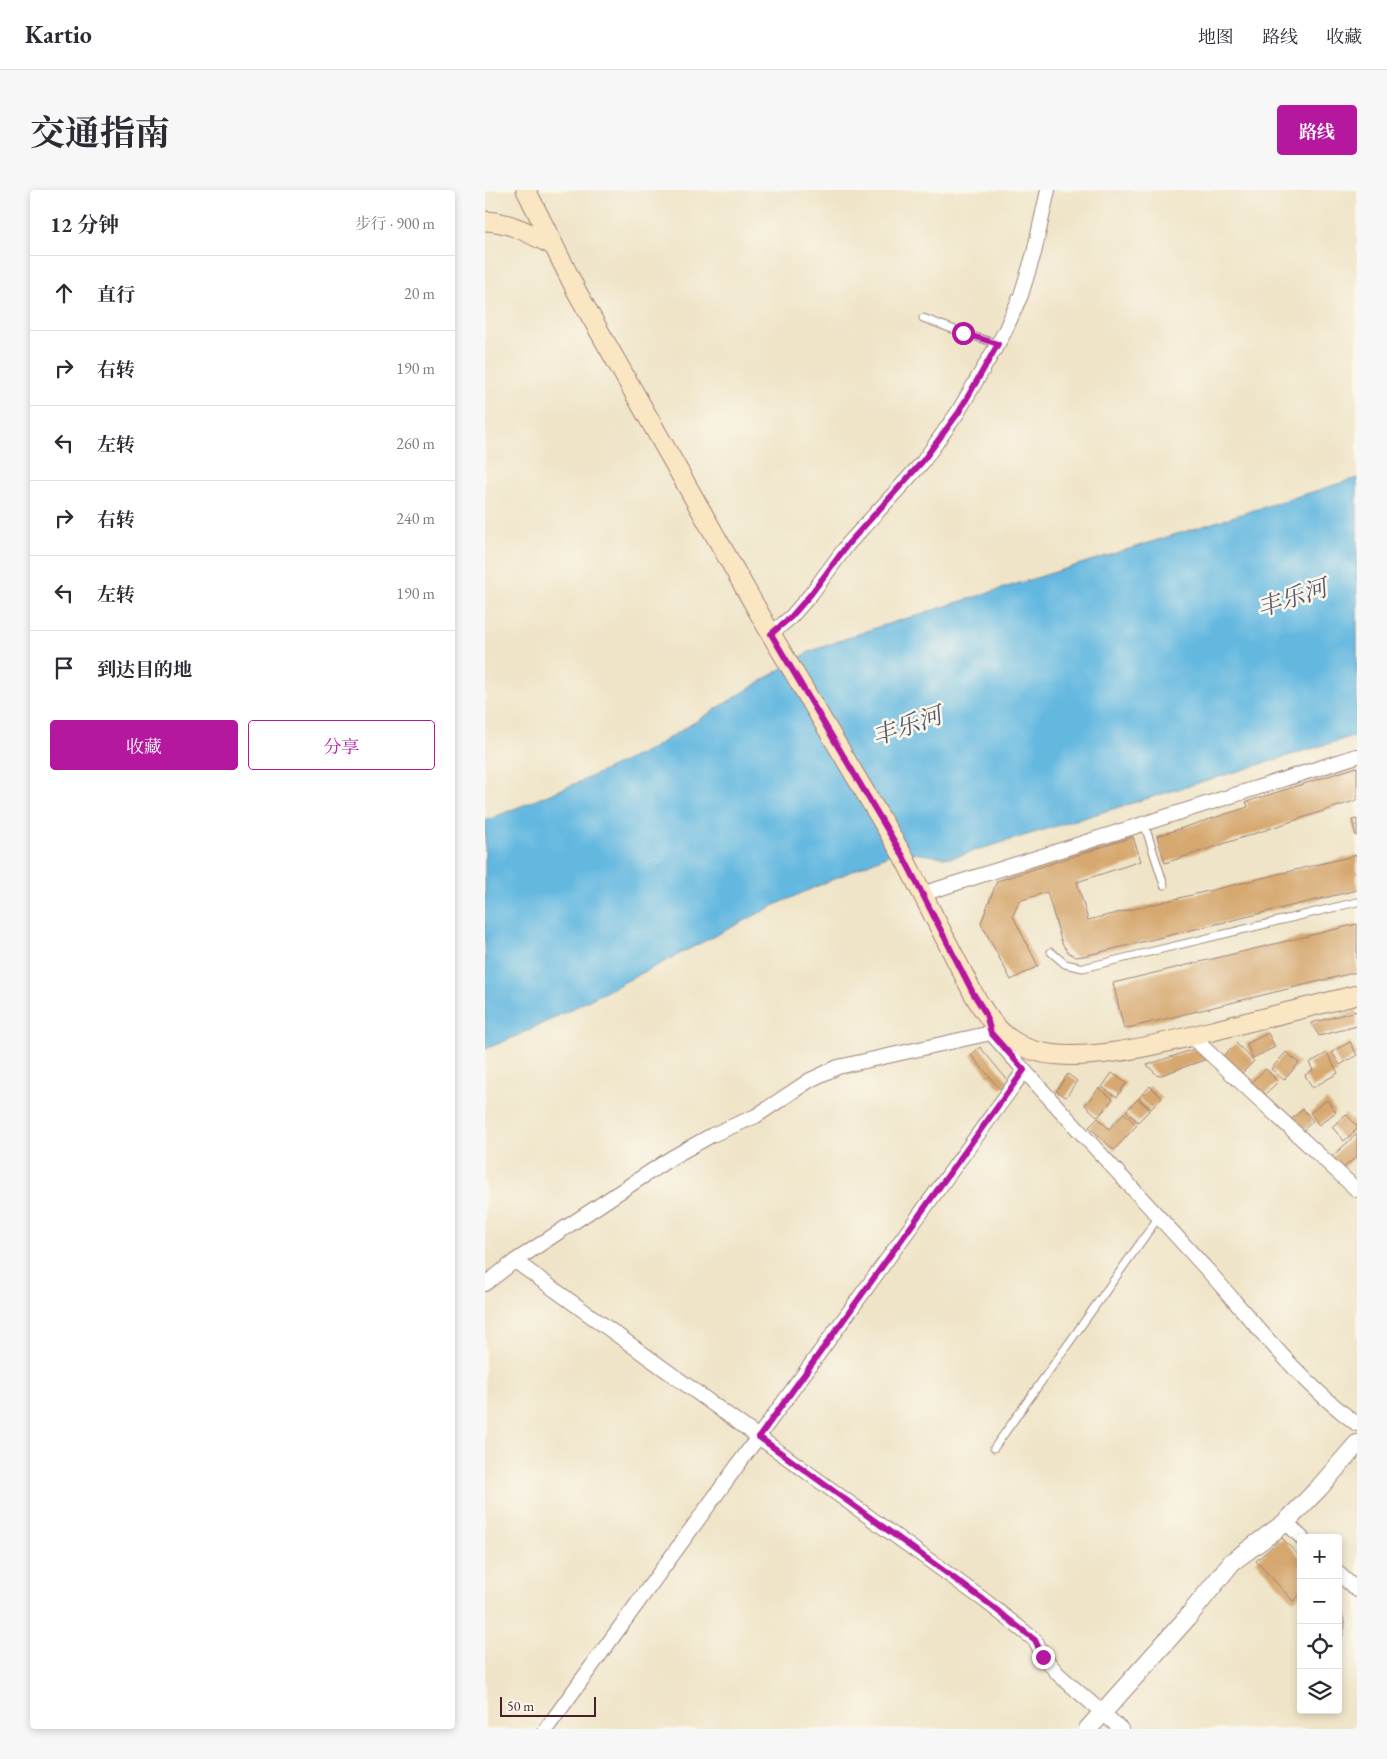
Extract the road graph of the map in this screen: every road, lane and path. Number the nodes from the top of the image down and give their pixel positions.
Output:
1 (526, 190) edge
2 (1048, 190) edge
3 (485, 221) edge
4 (554, 246) junction
5 (923, 318) dead end
6 (998, 344) junction
7 (771, 634) junction
8 (1357, 756) edge
9 (1144, 823) junction
10 (1164, 885) dead end
11 (922, 894) junction
12 (1357, 902) edge
13 (1051, 952) dead end
14 (1357, 996) edge
15 (986, 1014) junction
16 (991, 1033) junction
17 (1191, 1036) junction
18 (1024, 1070) junction
19 (1357, 1190) edge
20 (1159, 1218) junction
21 (515, 1260) junction
22 (485, 1284) edge
23 (1357, 1424) edge
24 (759, 1437) junction
25 (1357, 1444) edge
26 (994, 1448) dead end
27 (1286, 1522) junction
28 (1298, 1534) edge
29 (1342, 1577) edge
30 (1357, 1590) edge
31 (1103, 1712) junction
32 (546, 1729) edge
33 (1088, 1729) edge
34 (1121, 1729) edge

1 - 4 main road
2 - 6 street
3 - 4 main road
4 - 7 main road
5 - 6 lane
6 - 7 street
7 - 11 main road
8 - 9 street
9 - 10 lane
9 - 11 street
11 - 15 main road
12 - 13 lane
14 - 17 main road
15 - 16 street
15 - 17 main road
16 - 18 street
16 - 21 street
17 - 19 street
18 - 20 street
18 - 24 street
20 - 23 street
20 - 26 lane
21 - 22 street
21 - 24 street
24 - 31 street
24 - 32 street
25 - 27 street
27 - 28 street
27 - 31 street
29 - 30 street
31 - 33 street
31 - 34 street

